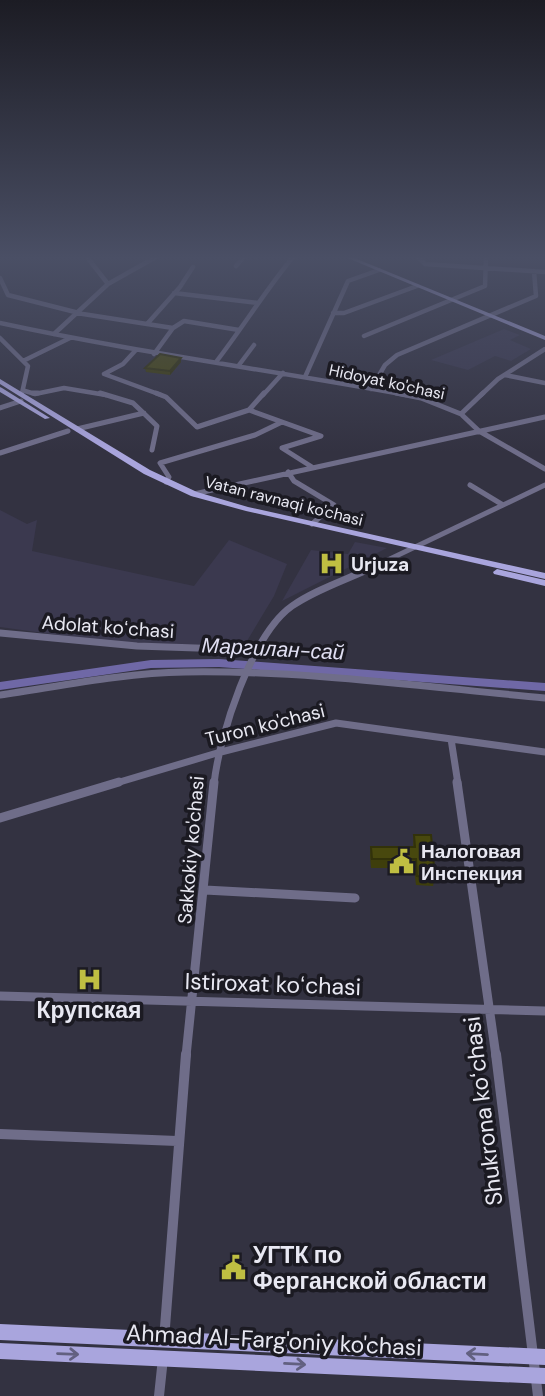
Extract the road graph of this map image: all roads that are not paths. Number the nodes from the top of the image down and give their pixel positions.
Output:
1 (68, 322) edge
2 (136, 322) edge
3 (182, 322) edge
4 (191, 322) edge
5 (245, 322) edge
6 (329, 322) edge
7 (398, 322) edge
8 (475, 322) edge
9 (505, 322) edge
10 (1, 324) edge
11 (148, 324) joint
12 (173, 328) junction
13 (239, 330) junction
14 (54, 334) junction
15 (364, 336) dead end
16 (0, 338) edge
17 (71, 338) junction
18 (545, 338) edge
19 (254, 345) dead end
20 (545, 349) edge
21 (135, 351) junction
22 (154, 354) junction
23 (535, 356) junction
24 (545, 358) edge
25 (25, 360) junction
26 (216, 362) junction
27 (239, 365) junction
28 (284, 373) junction
29 (505, 375) junction
30 (305, 377) junction
31 (0, 381) edge
32 (545, 383) edge
33 (0, 388) edge
34 (371, 389) junction
35 (22, 395) junction
36 (0, 408) edge
37 (249, 410) junction
38 (144, 413) junction
39 (461, 414) junction
40 (545, 417) edge
41 (282, 422) junction
42 (67, 427) junction
43 (479, 431) junction
44 (152, 450) dead end
45 (0, 453) edge
46 (312, 467) junction
47 (545, 469) edge
48 (288, 472) junction
49 (166, 482) junction
50 (470, 485) dead end
51 (545, 485) edge
52 (194, 494) junction
53 (503, 505) junction
54 (312, 524) junction
55 (414, 546) junction
56 (405, 551) junction
57 (545, 576) edge
58 (545, 583) edge
59 (0, 633) edge
60 (256, 650) junction
61 (246, 674) junction
62 (0, 695) edge
63 (545, 698) edge
64 (450, 739) junction
65 (545, 752) edge
66 (217, 753) junction
67 (0, 818) edge
68 (205, 890) junction
69 (355, 898) dead end
70 (0, 996) edge
71 (193, 1001) junction
72 (490, 1008) junction
73 (545, 1011) edge
74 (0, 1134) edge
75 (177, 1141) junction
76 (0, 1332) edge
77 (164, 1339) junction
78 (0, 1351) edge
79 (163, 1357) junction
80 (539, 1357) edge
81 (540, 1376) edge
82 (159, 1396) edge
83 (538, 1396) edge

1 - 14 street
2 - 11 street
3 - 12 street
4 - 13 street
5 - 13 street
6 - 30 street
7 - 15 street
8 - 34 street
9 - 18 main road
10 - 14 street, Hidoyat ko'chasi
11 - 12 street
12 - 22 street
13 - 26 street
14 - 17 street, Hidoyat ko'chasi
16 - 25 street
17 - 21 street, Hidoyat ko'chasi
17 - 25 street
19 - 27 street
20 - 23 street
21 - 22 street, Hidoyat ko'chasi
21 - 37 street
22 - 26 street, Hidoyat ko'chasi
23 - 24 street
23 - 29 street
25 - 35 street
26 - 27 street, Hidoyat ko'chasi
27 - 28 street, Hidoyat ko'chasi
28 - 30 street, Hidoyat ko'chasi
28 - 37 street
29 - 32 street
29 - 39 street
30 - 34 street, Hidoyat ko'chasi
31 - 35 main road, Vatan ravnaqi ko'chasi
33 - 35 main road, Vatan ravnaqi ko'chasi
34 - 39 street, Hidoyat ko'chasi
35 - 36 street
35 - 38 street
35 - 42 main road, Vatan ravnaqi ko'chasi
37 - 41 street
38 - 42 street
38 - 44 street
39 - 43 street, Hidoyat ko'chasi
40 - 43 street
41 - 46 street
41 - 49 street
42 - 45 street
42 - 49 main road, Vatan ravnaqi ko'chasi
42 - 56 main road, Vatan ravnaqi ko'chasi
43 - 46 street
43 - 47 street, Hidoyat ko'chasi
46 - 48 street
48 - 52 street
48 - 54 street
49 - 52 main road, Vatan ravnaqi ko'chasi
50 - 53 street
51 - 53 street, Sakkokiy ko'chasi
52 - 54 main road, Vatan ravnaqi ko'chasi
53 - 55 street, Sakkokiy ko'chasi
54 - 55 main road, Vatan ravnaqi ko'chasi
55 - 56 street, Sakkokiy ko'chasi
55 - 57 main road, Vatan ravnaqi ko'chasi
56 - 58 main road, Vatan ravnaqi ko'chasi
56 - 60 street, Sakkokiy ko'chasi
59 - 60 street, Adolat koʻchasi
60 - 61 street, Sakkokiy ko'chasi
61 - 62 street
61 - 63 street
61 - 66 street, Sakkokiy ko'chasi
64 - 65 street, Turon ko'chasi
64 - 66 street, Turon ko'chasi
64 - 72 street, Shukrona koʻchasi
66 - 67 street, Turon ko'chasi
66 - 68 street, Sakkokiy ko'chasi
68 - 69 street
68 - 71 street, Sakkokiy ko'chasi
70 - 71 street, Istiroxat koʻchasi
71 - 72 street, Istiroxat koʻchasi
71 - 75 street, Sakkokiy ko'chasi
72 - 73 street, Istiroxat koʻchasi
72 - 80 street, Shukrona koʻchasi
74 - 75 street
75 - 77 street, Sakkokiy ko'chasi
76 - 77 main road, Ahmad Al-Farg'oniy ko'chasi
77 - 79 street, Sakkokiy ko'chasi
80 -> 77 main road, Ahmad Al-Farg'oniy ko'chasi
78 -> 79 main road, Ahmad Al-Farg'oniy ko'chasi
79 -> 81 main road, Ahmad Al-Farg'oniy ko'chasi
79 - 82 street, Sakkokiy ko'chasi
80 - 81 street, Shukrona koʻchasi
81 - 83 street, Shukrona koʻchasi

